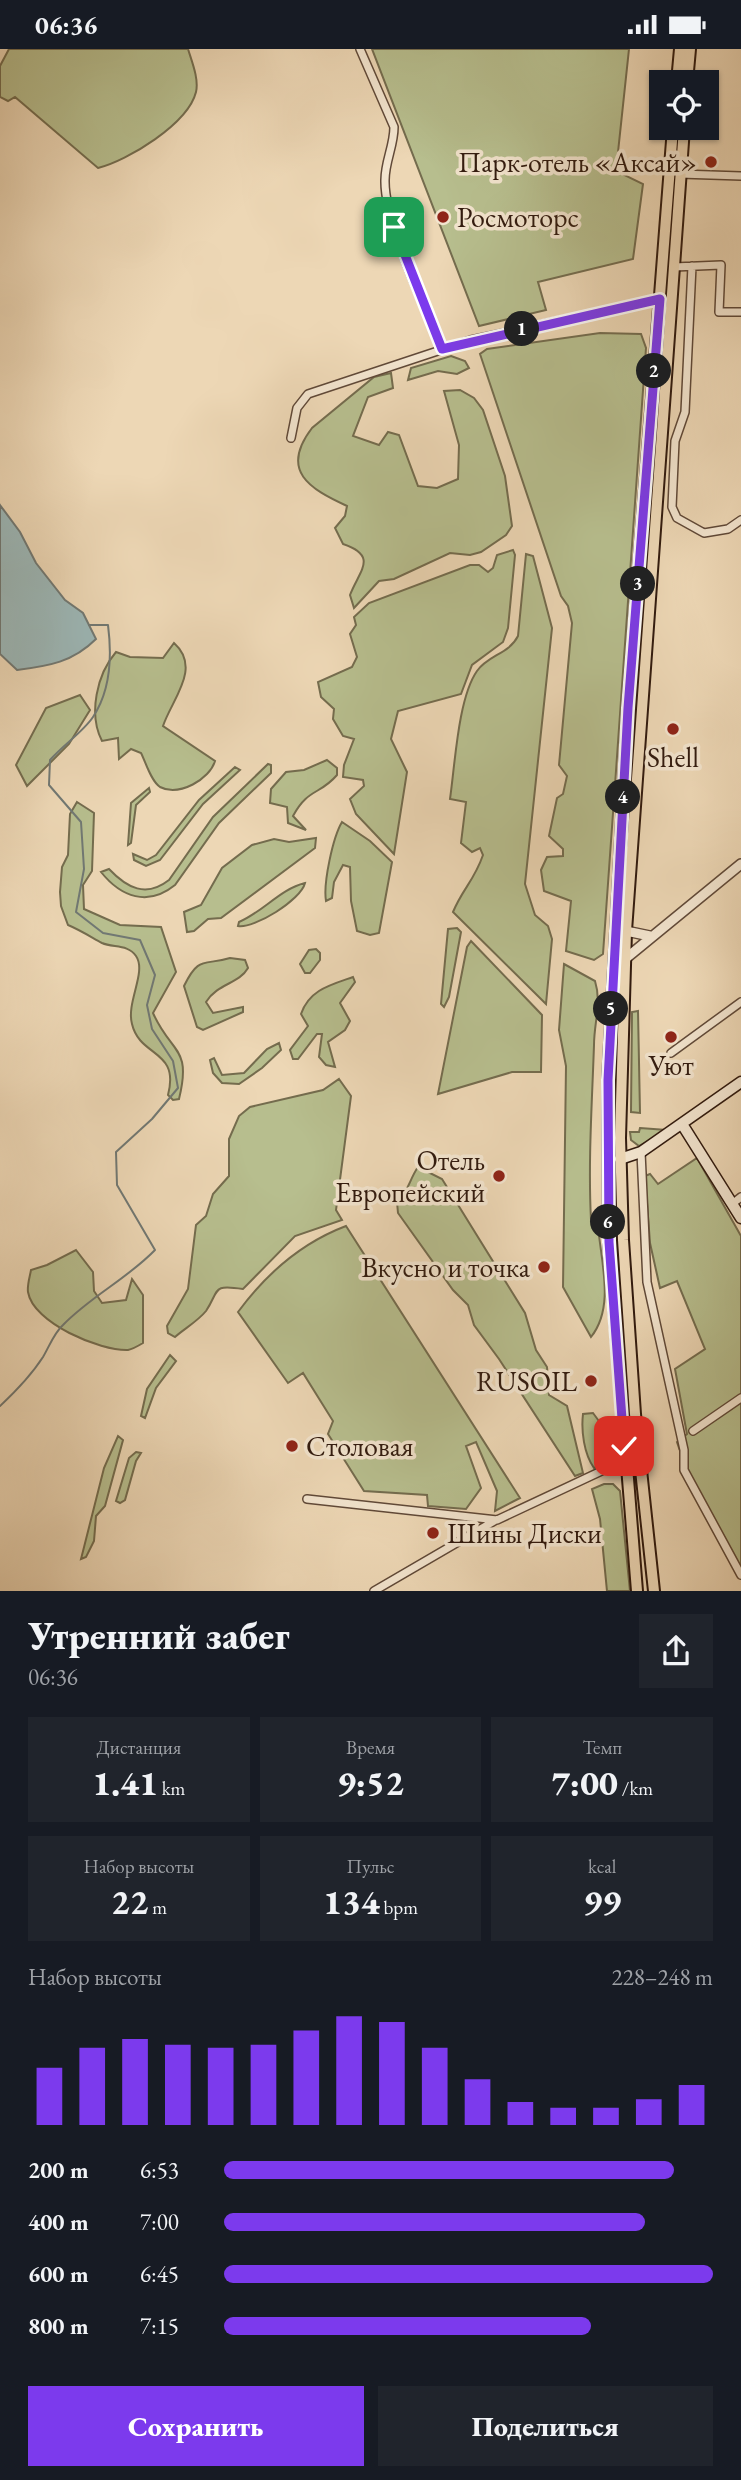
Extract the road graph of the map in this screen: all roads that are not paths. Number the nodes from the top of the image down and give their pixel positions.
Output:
1 (360, 49) edge
2 (680, 49) edge
3 (690, 49) edge
4 (678, 70) edge
5 (688, 70) edge
6 (672, 140) edge
7 (683, 140) edge
8 (680, 174) junction
9 (741, 176) edge
10 (674, 267) junction
11 (692, 267) junction
12 (660, 299) junction
13 (741, 312) edge
14 (442, 349) junction
15 (291, 438) dead end
16 (741, 520) edge
17 (741, 864) edge
18 (626, 930) junction
19 (650, 936) junction
20 (625, 960) junction
21 (741, 1002) edge
22 (671, 1053) dead end
23 (741, 1082) edge
24 (682, 1124) junction
25 (641, 1152) junction
26 (620, 1159) junction
27 (736, 1200) edge
28 (741, 1218) edge
29 (741, 1398) edge
30 (693, 1431) dead end
31 (625, 1460) junction
32 (307, 1499) dead end
33 (497, 1520) junction
34 (741, 1575) edge
35 (374, 1591) edge
36 (637, 1591) edge
37 (653, 1591) edge

1 - 14 street
2 - 4 main road
3 - 5 main road
6 - 12 main road
7 - 8 main road
8 - 9 street
8 - 10 main road
10 - 11 street
10 - 18 main road
11 - 13 street
11 - 16 street
12 - 14 street
12 - 31 main road
14 - 15 street
17 - 19 street
18 - 19 street
18 - 20 main road
19 - 20 street
20 - 26 main road
21 - 22 street
23 - 24 main road
24 - 25 main road
24 - 27 main road
25 - 26 main road
25 - 34 street
26 - 37 main road
27 - 28 main road
29 - 30 street
31 - 33 street
31 - 36 main road
32 - 33 street
33 - 35 street

